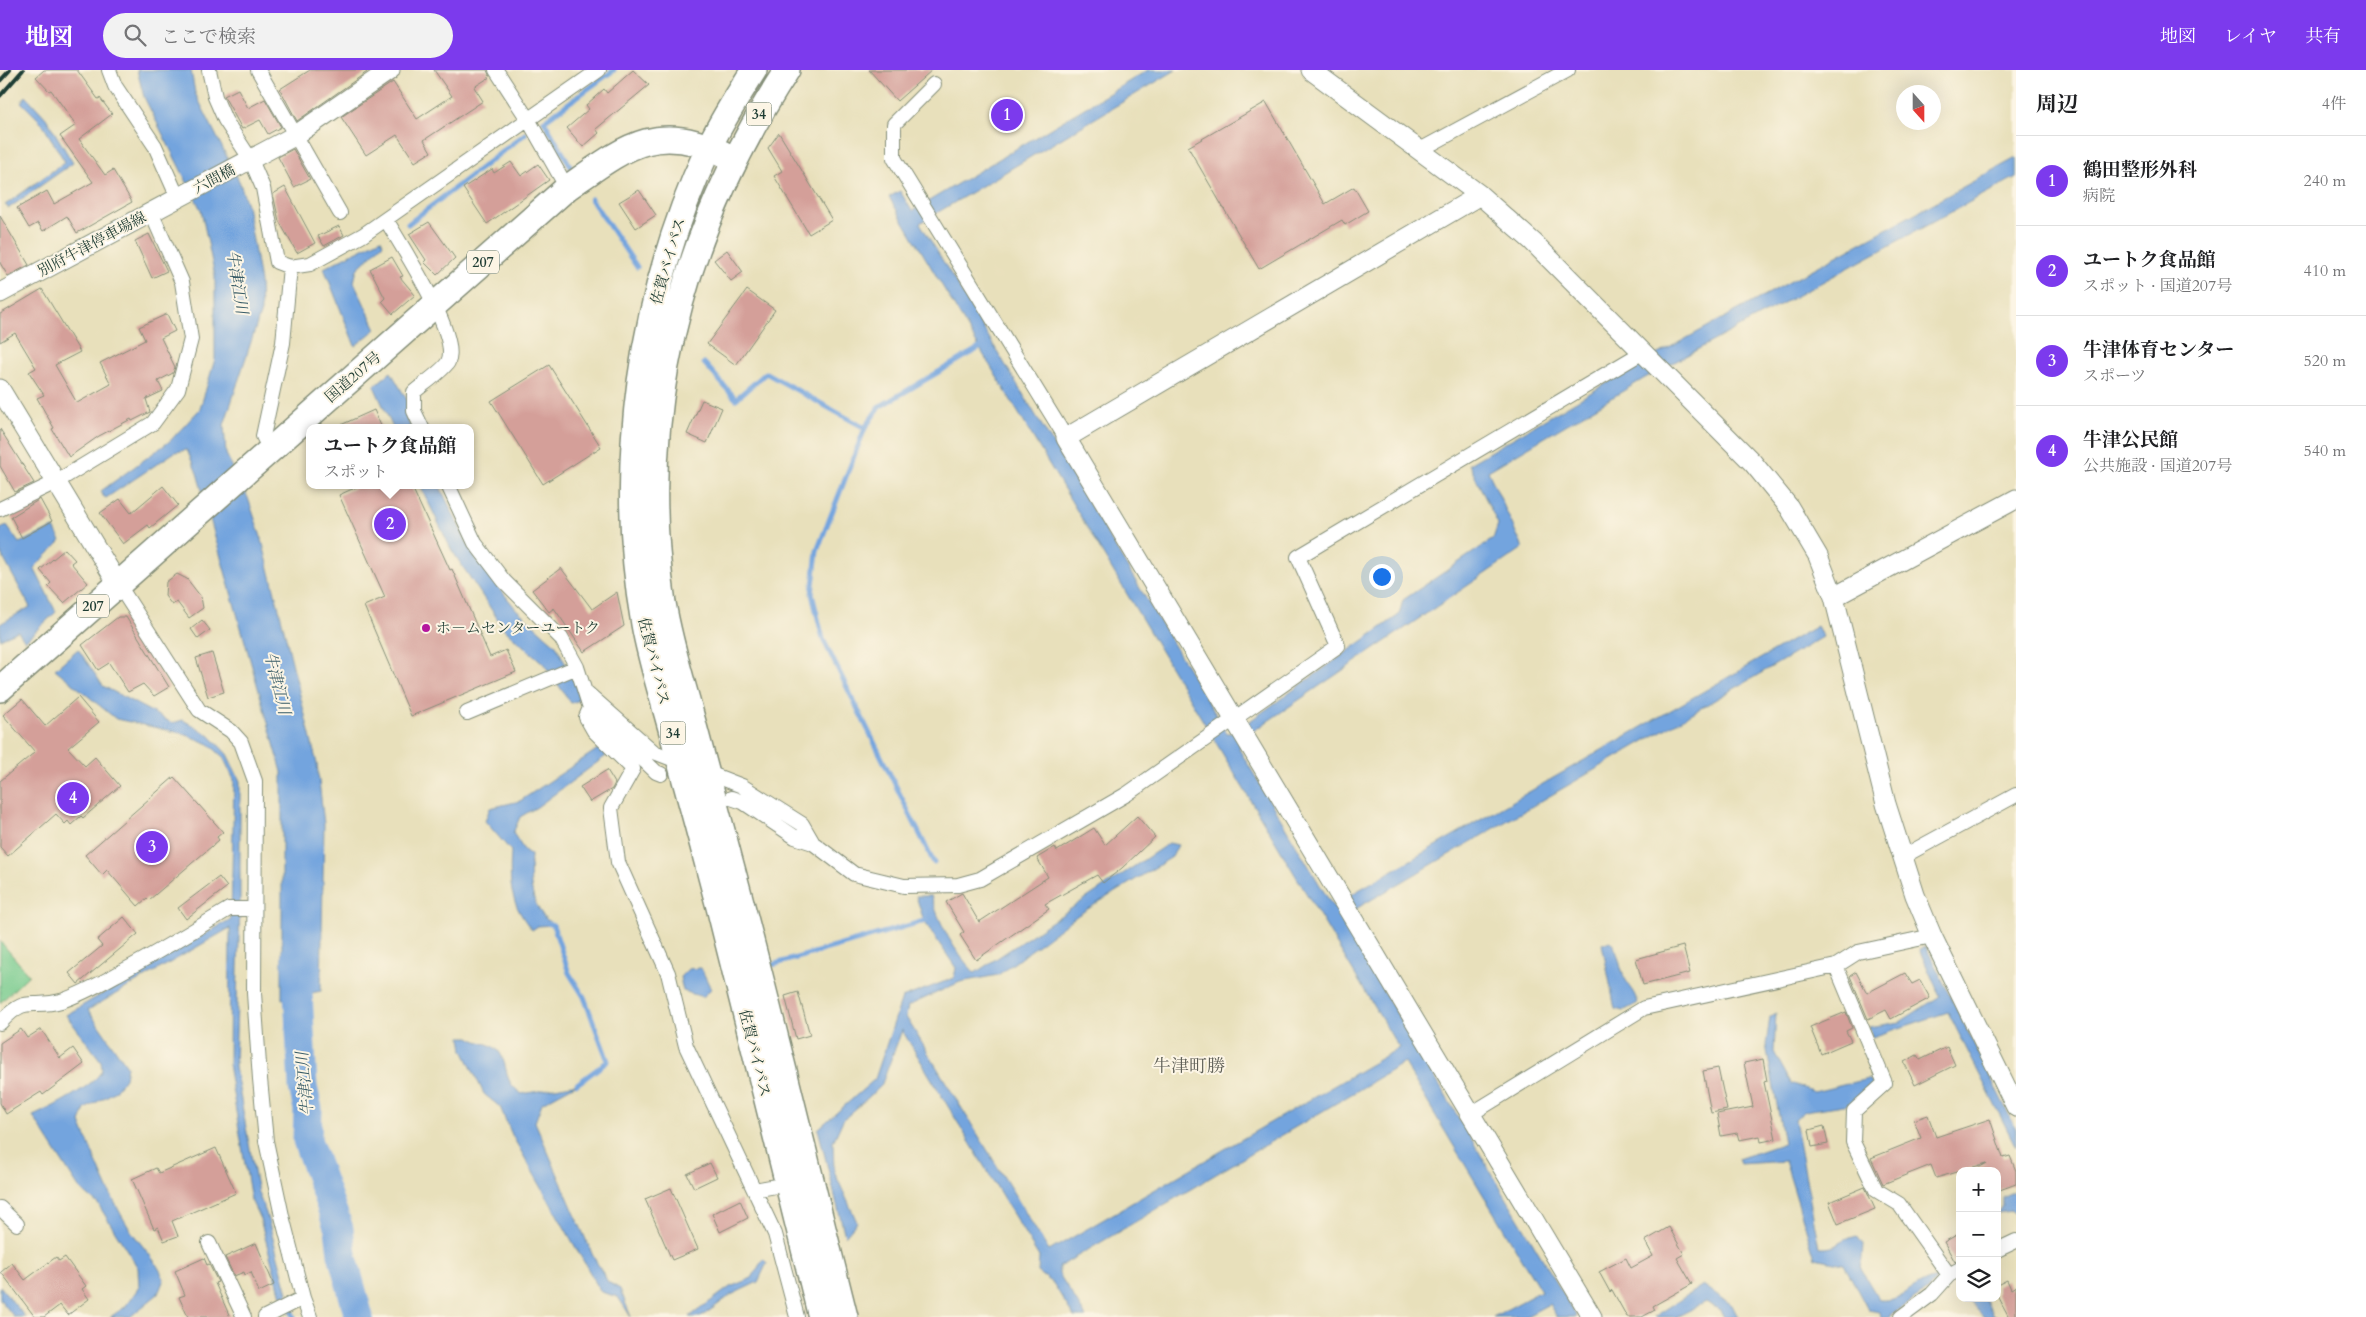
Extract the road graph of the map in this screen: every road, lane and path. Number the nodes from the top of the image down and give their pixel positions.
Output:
1 (109, 70) edge
2 (209, 70) edge
3 (258, 70) edge
4 (390, 70) edge
5 (496, 70) edge
6 (598, 70) edge
7 (754, 70) edge
8 (787, 70) edge
9 (1311, 70) edge
10 (1568, 70) edge
11 (934, 84) dead end
12 (529, 121) junction
13 (296, 135) junction
14 (709, 147) junction
15 (1420, 150) junction
16 (734, 160) junction
17 (248, 162) junction
18 (567, 188) junction
19 (181, 196) junction
20 (1480, 196) junction
21 (151, 212) junction
22 (340, 213) dead end
23 (386, 221) junction
24 (290, 267) junction
25 (0, 293) edge
26 (435, 304) junction
27 (1643, 352) junction
28 (0, 389) edge
29 (420, 424) edge
30 (1066, 438) junction
31 (265, 454) junction
32 (56, 482) junction
33 (450, 489) edge
34 (2016, 499) edge
35 (0, 509) edge
36 (118, 584) junction
37 (1834, 597) junction
38 (577, 667) junction
39 (0, 689) edge
40 (584, 690) junction
41 (590, 708) junction
42 (467, 713) dead end
43 (1231, 722) junction
44 (671, 768) junction
45 (706, 772) junction
46 (2016, 795) edge
47 (731, 798) dead end
48 (813, 843) junction
49 (1902, 857) junction
50 (249, 909) junction
51 (1932, 936) junction
52 (1836, 966) junction
53 (0, 1023) edge
54 (2016, 1107) edge
55 (1471, 1114) junction
56 (787, 1184) junction
57 (754, 1190) junction
58 (0, 1208) edge
59 (17, 1224) dead end
60 (2016, 1241) edge
61 (209, 1243) dead end
62 (2001, 1248) edge
63 (1954, 1272) edge
64 (292, 1303) junction
65 (244, 1317) edge
66 (265, 1317) edge
67 (310, 1317) edge
68 (798, 1317) edge
69 (820, 1317) edge
70 (844, 1317) edge
71 (1592, 1317) edge
72 (1901, 1317) edge

1 - 19 street
2 - 17 street
3 - 13 street
4 - 13 street
5 - 12 street
6 - 12 street
7 - 14 highway, 34
8 - 16 highway, 34
9 - 15 street
10 - 15 street
11 - 30 street
12 - 18 street
12 - 23 street
13 - 17 street
13 - 22 street
14 - 16 highway, 国道207号 / 207
14 - 18 highway, 国道207号 / 207
14 - 44 highway, 佐賀バイパス / 34
15 - 20 street
16 - 45 highway, 佐賀バイパス / 34
17 - 19 street, 六間橋
17 - 24 street
18 - 26 highway, 国道207号 / 207
19 - 21 street, 別府牛津停車場線
20 - 27 street
20 - 30 street
21 - 25 street, 別府牛津停車場線
21 - 32 street
23 - 24 street
23 - 26 street
24 - 31 street
26 - 29 street
26 - 31 highway, 国道207号 / 207
27 - 37 street
27 - 43 street
28 - 32 street
30 - 43 street
31 - 36 highway, 国道207号 / 207
32 - 35 street
32 - 36 street
33 - 38 street
34 - 37 street
36 - 39 highway, 国道207号 / 207
36 - 50 street
37 - 49 street
38 - 40 street
38 - 42 street
40 - 41 street
40 - 44 street
41 - 44 street
41 - 57 street
43 - 48 street
43 - 55 street
44 - 56 highway, 佐賀バイパス / 34
45 - 48 street
45 - 70 highway, 佐賀バイパス / 34
46 - 49 street
47 - 48 street
49 - 51 street
50 - 53 street
50 - 64 street
51 - 52 street
51 - 54 street
52 - 55 street
52 - 63 street
55 - 71 street
56 - 57 street
56 - 69 highway, 佐賀バイパス / 34
57 - 68 street
58 - 59 street
60 - 62 street
61 - 65 street
63 - 72 street
64 - 66 street
64 - 67 street

